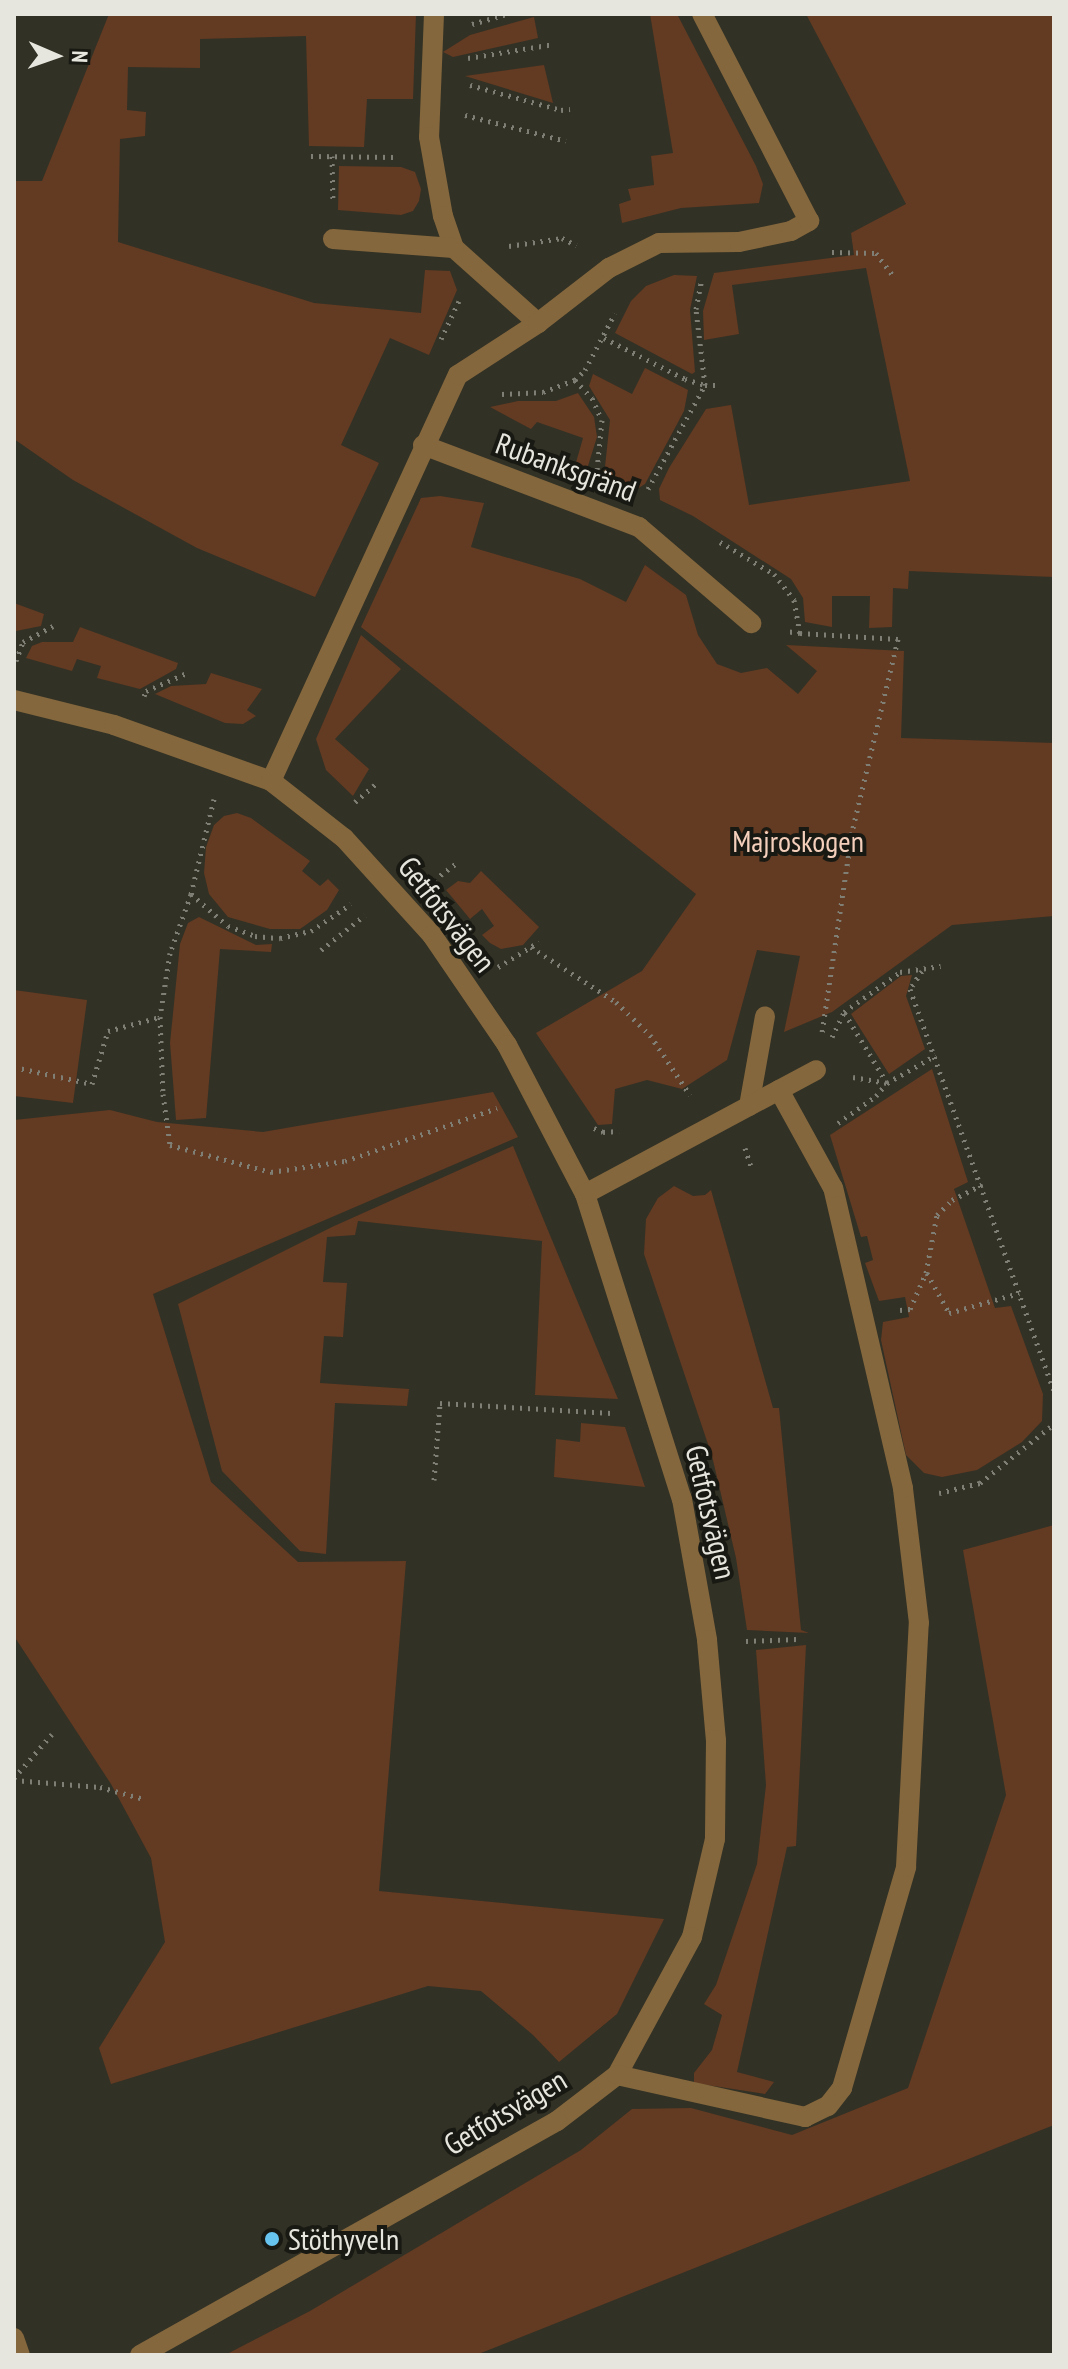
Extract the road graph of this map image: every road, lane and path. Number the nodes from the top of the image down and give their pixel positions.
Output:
1 (434, 14) edge
2 (702, 14) edge
3 (554, 44) dead end
4 (431, 69) junction
5 (430, 106) junction
6 (570, 109) dead end
7 (566, 141) dead end
8 (311, 156) dead end
9 (432, 158) junction
10 (333, 239) dead end
11 (454, 248) junction
12 (816, 254) dead end
13 (705, 267) dead end
14 (894, 277) dead end
15 (620, 303) dead end
16 (538, 323) junction
17 (604, 338) junction
18 (575, 380) junction
19 (705, 385) junction
20 (720, 385) dead end
21 (490, 394) dead end
22 (423, 445) junction
23 (595, 480) dead end
24 (644, 497) dead end
25 (751, 623) dead end
26 (53, 626) dead end
27 (800, 633) dead end
28 (15, 661) edge
29 (29, 665) dead end
30 (187, 673) dead end
31 (146, 691) dead end
32 (130, 696) dead end
33 (14, 700) edge
34 (155, 706) dead end
35 (271, 781) junction
36 (377, 783) dead end
37 (227, 798) dead end
38 (349, 808) dead end
39 (458, 862) dead end
40 (426, 886) dead end
41 (191, 894) junction
42 (361, 898) dead end
43 (372, 909) dead end
44 (539, 942) dead end
45 (531, 947) junction
46 (321, 950) dead end
47 (941, 966) dead end
48 (922, 971) junction
49 (490, 972) dead end
50 (844, 1012) junction
51 (765, 1016) dead end
52 (160, 1017) junction
53 (936, 1055) junction
54 (14, 1067) edge
55 (816, 1070) junction
56 (887, 1083) junction
57 (779, 1090) junction
58 (690, 1095) dead end
59 (505, 1105) dead end
60 (749, 1106) junction
61 (804, 1135) junction
62 (982, 1185) junction
63 (585, 1194) junction
64 (926, 1273) junction
65 (1019, 1293) junction
66 (910, 1309) dead end
67 (1054, 1392) edge
68 (629, 1414) dead end
69 (1054, 1424) edge
70 (434, 1480) dead end
71 (903, 1488) junction
72 (739, 1629) dead end
73 (797, 1639) dead end
74 (741, 1641) junction
75 (743, 1654) dead end
76 (52, 1734) dead end
77 (14, 1779) edge
78 (144, 1799) dead end
79 (617, 2075) junction
80 (14, 2338) edge
81 (20, 2355) edge
82 (140, 2355) edge

1 - 4 street
2 - 16 street
3 - 4 path
4 - 5 street
4 - 6 path
5 - 7 path
5 - 9 street
8 - 9 path
9 - 11 street
10 - 11 street
11 - 16 street
12 - 14 path
13 - 19 path
15 - 17 path
16 - 22 street
17 - 18 path
17 - 19 path
18 - 21 path
18 - 23 path
19 - 20 path
19 - 24 path
22 - 25 street, Rubanksgränd
22 - 35 street
26 - 28 path
27 - 55 path
28 - 29 path
30 - 31 path
32 - 34 path
33 - 35 street, Getfotsvägen
35 - 63 street, Getfotsvägen
36 - 38 path
37 - 41 path
39 - 40 path
41 - 42 path
41 - 52 path
43 - 46 path
44 - 45 path
45 - 49 path
45 - 58 path
47 - 48 path
48 - 50 path
48 - 53 path
50 - 55 path
50 - 56 path
51 - 60 street
52 - 54 path
52 - 59 path
53 - 56 path
53 - 62 path
55 - 57 street
56 - 61 path
57 - 60 street
57 - 61 street
60 - 63 street
61 - 71 street
62 - 64 path
62 - 65 path
63 - 79 street, Getfotsvägen
64 - 65 path
64 - 66 path
65 - 67 path
68 - 70 path
69 - 71 path
71 - 79 street
72 - 74 path
73 - 74 path
74 - 75 path
76 - 77 path
77 - 78 path
79 - 82 street, Getfotsvägen
80 - 81 street

